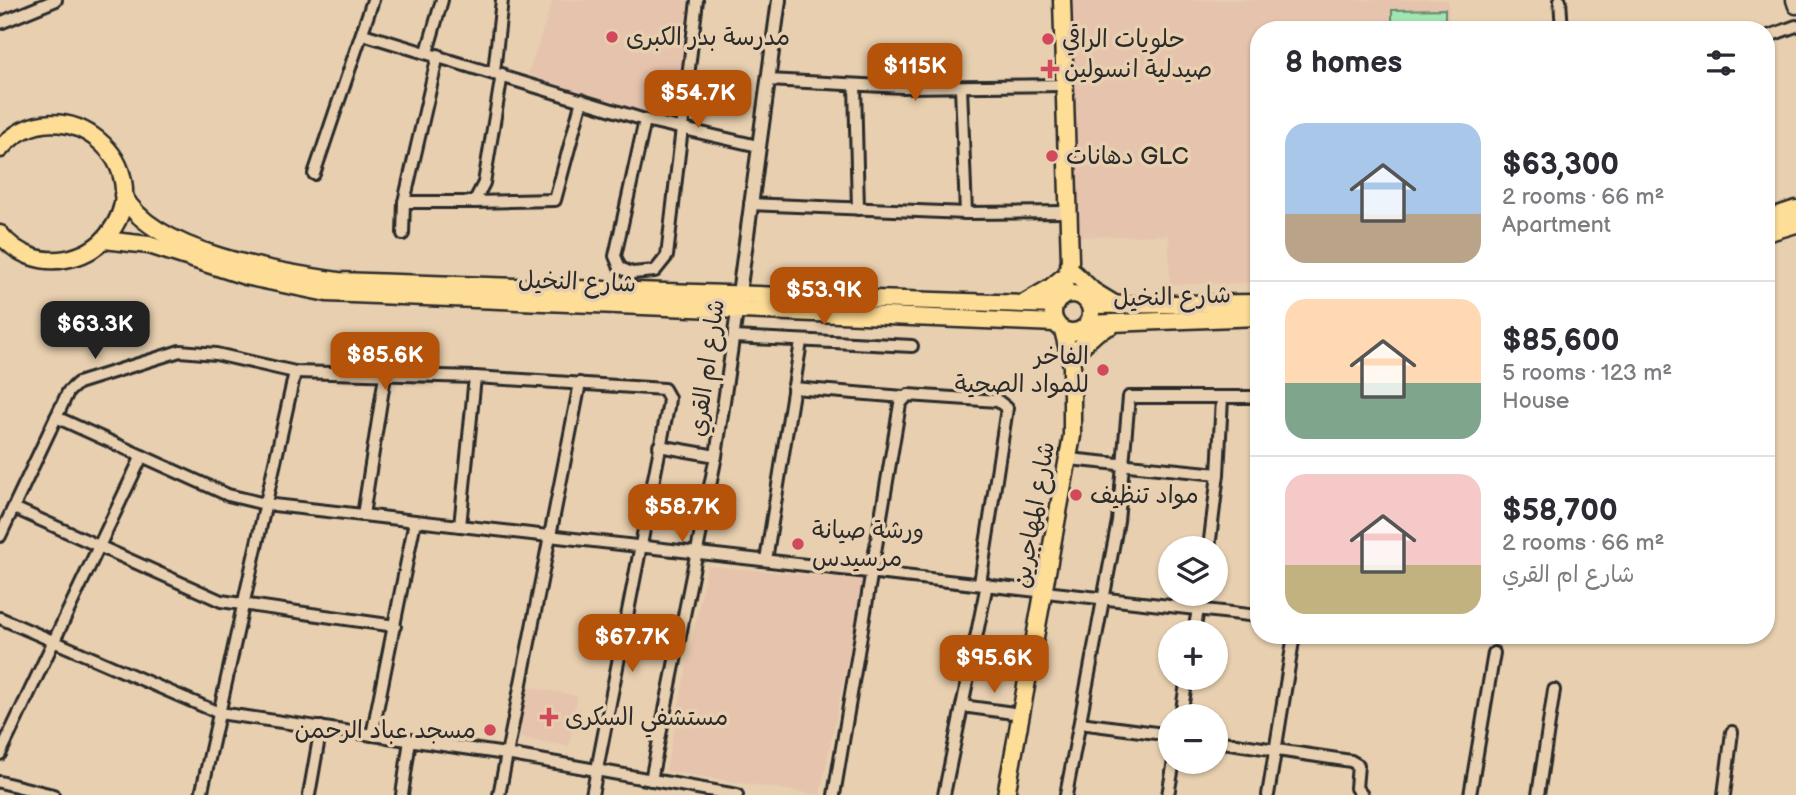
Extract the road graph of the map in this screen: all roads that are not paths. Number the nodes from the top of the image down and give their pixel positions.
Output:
1 (55, 0) edge
2 (373, 0) edge
3 (442, 0) edge
4 (502, 0) edge
5 (697, 0) edge
6 (779, 0) edge
7 (1062, 0) edge
8 (1560, 0) edge
9 (1794, 0) edge
10 (36, 4) edge
11 (1796, 6) edge
12 (1561, 21) edge
13 (0, 23) edge
14 (1796, 26) edge
15 (363, 34) junction
16 (1775, 34) edge
17 (433, 54) junction
18 (498, 73) junction
19 (768, 80) junction
20 (855, 85) junction
21 (1063, 85) junction
22 (961, 87) junction
23 (582, 100) junction
24 (645, 120) junction
25 (682, 131) junction
26 (2, 145) edge
27 (758, 146) junction
28 (314, 174) dead end
29 (124, 195) junction
30 (404, 202) junction
31 (474, 202) junction
32 (751, 204) junction
33 (858, 209) junction
34 (1796, 209) edge
35 (1069, 212) junction
36 (966, 213) junction
37 (1775, 222) edge
38 (1775, 224) edge
39 (1796, 224) edge
40 (0, 234) edge
41 (403, 234) dead end
42 (104, 240) junction
43 (1070, 269) junction
44 (1058, 301) junction
45 (1086, 301) junction
46 (738, 303) junction
47 (1250, 303) edge
48 (1021, 304) junction
49 (1116, 305) junction
50 (1250, 317) edge
51 (1125, 321) junction
52 (1030, 322) junction
53 (1060, 326) junction
54 (1084, 327) junction
55 (734, 337) junction
56 (800, 342) junction
57 (912, 346) dead end
58 (1072, 357) junction
59 (295, 372) junction
60 (385, 376) junction
61 (475, 377) junction
62 (580, 383) junction
63 (793, 388) junction
64 (904, 397) junction
65 (1250, 397) edge
66 (1222, 398) junction
67 (56, 416) junction
68 (659, 446) junction
69 (142, 456) junction
70 (716, 456) junction
71 (1069, 459) junction
72 (1126, 465) junction
73 (1218, 474) junction
74 (265, 505) junction
75 (13, 508) junction
76 (363, 515) junction
77 (415, 521) junction
78 (460, 526) junction
79 (550, 536) junction
80 (1210, 536) edge
81 (0, 537) edge
82 (640, 546) junction
83 (100, 548) junction
84 (696, 552) junction
85 (766, 560) junction
86 (873, 572) junction
87 (984, 584) junction
88 (1044, 590) junction
89 (1103, 597) junction
90 (243, 605) junction
91 (1199, 606) edge
92 (1198, 609) junction
93 (1250, 614) edge
94 (0, 618) edge
95 (1196, 620) edge
96 (394, 626) junction
97 (56, 642) junction
98 (1293, 644) edge
99 (1494, 653) dead end
100 (1554, 690) dead end
101 (962, 706) junction
102 (219, 713) junction
103 (1021, 714) junction
104 (1080, 723) junction
105 (321, 727) junction
106 (1732, 732) dead end
107 (1158, 733) edge
108 (372, 735) junction
109 (410, 740) junction
110 (1228, 742) edge
111 (1276, 748) junction
112 (0, 754) edge
113 (506, 754) junction
114 (597, 770) junction
115 (1172, 774) edge
116 (651, 780) junction
117 (0, 782) edge
118 (730, 794) edge
119 (52, 795) edge
120 (201, 795) edge
121 (309, 795) edge
122 (402, 795) edge
123 (499, 795) edge
124 (592, 795) edge
125 (834, 795) edge
126 (944, 795) edge
127 (1006, 795) edge
128 (1066, 795) edge
129 (1168, 795) edge
130 (1268, 795) edge
131 (1362, 795) edge
132 (1470, 795) edge
133 (1538, 795) edge
134 (1724, 795) edge

1 - 10 street
2 - 15 street
3 - 17 street
4 - 18 street
5 - 25 street
6 - 19 street, شارع ام القري
7 - 21 main road
8 - 12 street
9 - 11 main road
10 - 13 street
14 - 16 street
15 - 17 street
15 - 28 street
17 - 18 street
17 - 30 street
18 - 23 street
18 - 31 street
19 - 20 street
19 - 27 street, شارع ام القري
20 - 22 street
20 - 33 street
21 - 22 street
21 - 35 main road
22 - 36 street
23 - 24 street
23 - 31 street
24 - 25 street
24 - 25 street
25 - 27 street
26 - 29 main road
27 - 32 street, شارع ام القري
29 - 42 main road
29 - 46 main road, شارع النخيل
30 - 31 street
30 - 41 street
32 - 33 street
32 - 46 street, شارع ام القري
33 - 36 street
34 - 37 main road
35 - 36 street
35 - 43 main road
38 - 39 main road
40 - 42 main road
42 - 46 main road, شارع النخيل
43 - 44 main road
43 - 45 main road
43 - 48 main road
43 - 49 main road
44 - 45 main road
44 - 48 main road, شارع النخيل
44 - 53 main road
45 - 49 main road, شارع النخيل
45 - 54 main road
46 - 48 main road, شارع النخيل
46 - 52 main road, شارع النخيل
46 - 55 street, شارع ام القري
47 - 49 main road, شارع النخيل
50 - 51 main road, شارع النخيل
51 - 54 main road, شارع النخيل
51 - 58 main road
52 - 53 main road, شارع النخيل
52 - 58 main road
53 - 54 main road
53 - 58 main road, شارع المهاجرين
54 - 58 main road, شارع المهاجرين
55 - 56 street
55 - 70 street, شارع ام القري
56 - 57 street
56 - 63 street
58 - 71 main road, شارع المهاجرين
59 - 60 street
59 - 67 street
59 - 74 street
60 - 61 street
60 - 76 street
61 - 62 street
61 - 78 street
62 - 68 street
62 - 79 street
63 - 64 street
63 - 85 street
64 - 86 street
64 - 87 street
65 - 66 street
66 - 72 street
66 - 73 street
67 - 69 street
67 - 75 street
68 - 70 street
68 - 82 street
69 - 74 street
69 - 83 street
70 - 84 street, شارع ام القري
71 - 72 street
71 - 88 main road, شارع المهاجرين
72 - 73 street
72 - 89 street
73 - 80 street
74 - 76 street
74 - 90 street
75 - 81 street
75 - 83 street
76 - 77 street
77 - 78 street
77 - 96 street
78 - 79 street
79 - 82 street
79 - 113 street
82 - 84 street
82 - 114 street
83 - 90 street
83 - 97 street
84 - 85 street
84 - 116 street, شارع ام القري
85 - 86 street
86 - 87 street
86 - 125 street
87 - 88 street
87 - 101 street
88 - 89 street
88 - 103 main road, شارع المهاجرين
89 - 92 street
89 - 104 street
90 - 96 street
90 - 102 street
91 - 92 street
92 - 93 street
92 - 95 street
94 - 97 street
96 - 108 street
97 - 102 street
97 - 112 street
98 - 111 street
99 - 132 street
100 - 133 street
101 - 103 street
101 - 126 street
102 - 105 street
102 - 120 street
103 - 127 main road, شارع المهاجرين
104 - 107 street
104 - 128 street
105 - 108 street
105 - 121 street
106 - 134 street
108 - 109 street
109 - 113 street
109 - 122 street
110 - 111 street
111 - 130 street
111 - 131 street
113 - 114 street
113 - 123 street
114 - 116 street
114 - 124 street
115 - 129 street
116 - 118 street
117 - 119 street

